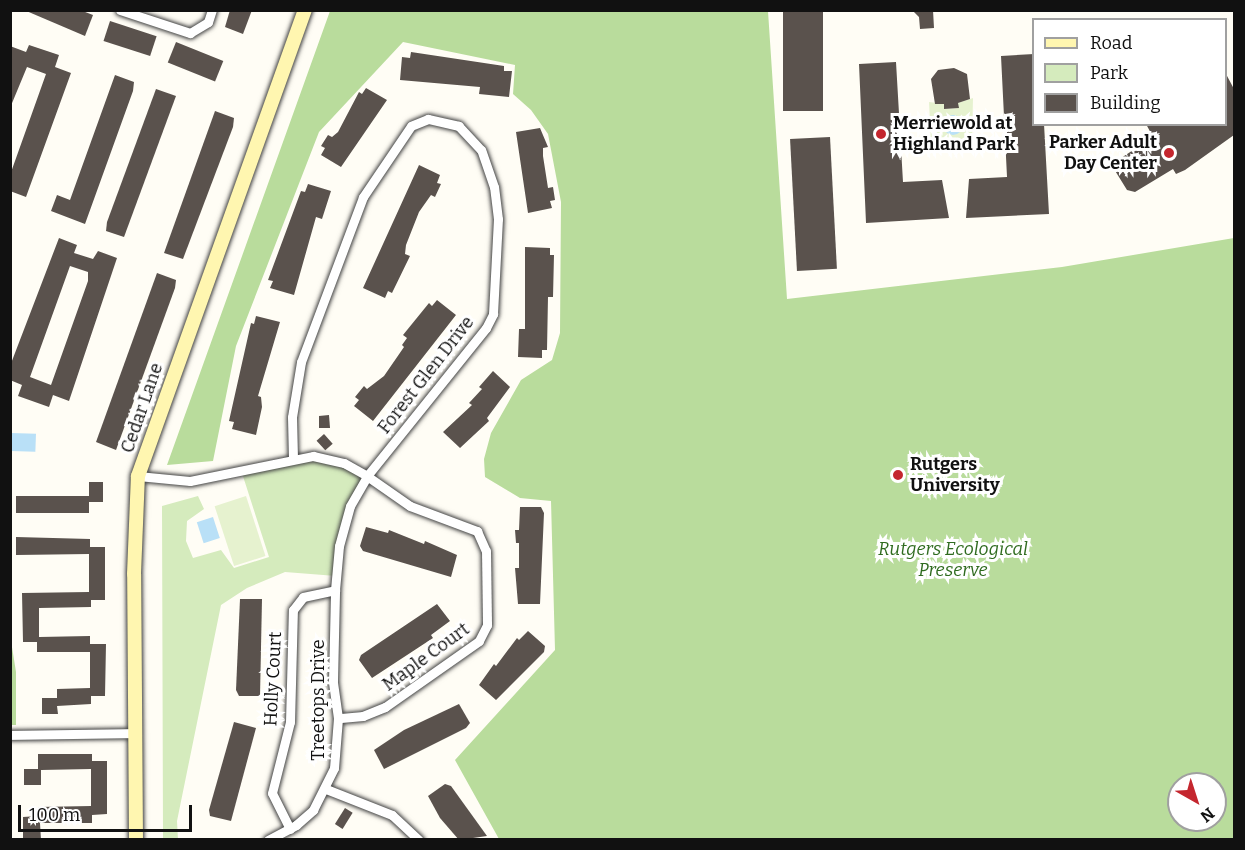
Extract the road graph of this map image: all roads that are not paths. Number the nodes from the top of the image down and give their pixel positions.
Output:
1 (120, 10) edge
2 (212, 10) edge
3 (305, 10) edge
4 (293, 457) junction
5 (138, 476) junction
6 (367, 476) junction
7 (335, 590) junction
8 (338, 718) junction
9 (136, 733) junction
10 (10, 735) edge
11 (326, 789) junction
12 (290, 829) junction
13 (136, 840) edge
14 (268, 840) edge
15 (419, 840) edge

1 - 2 street
3 - 5 street, Cedar Lane
4 - 5 street
4 - 6 street
4 - 6 street, Forest Glen Drive
5 - 9 street, Cedar Lane
6 - 7 street, Forest Glen Drive
6 - 8 street, Maple Court
7 - 8 street, Treetops Drive
7 - 12 street, Holly Court
8 - 11 street, Treetops Drive
9 - 10 street
9 - 13 street, Cedar Lane
11 - 12 street, Treetops Drive
11 - 15 street
12 - 14 street, Treetops Drive

